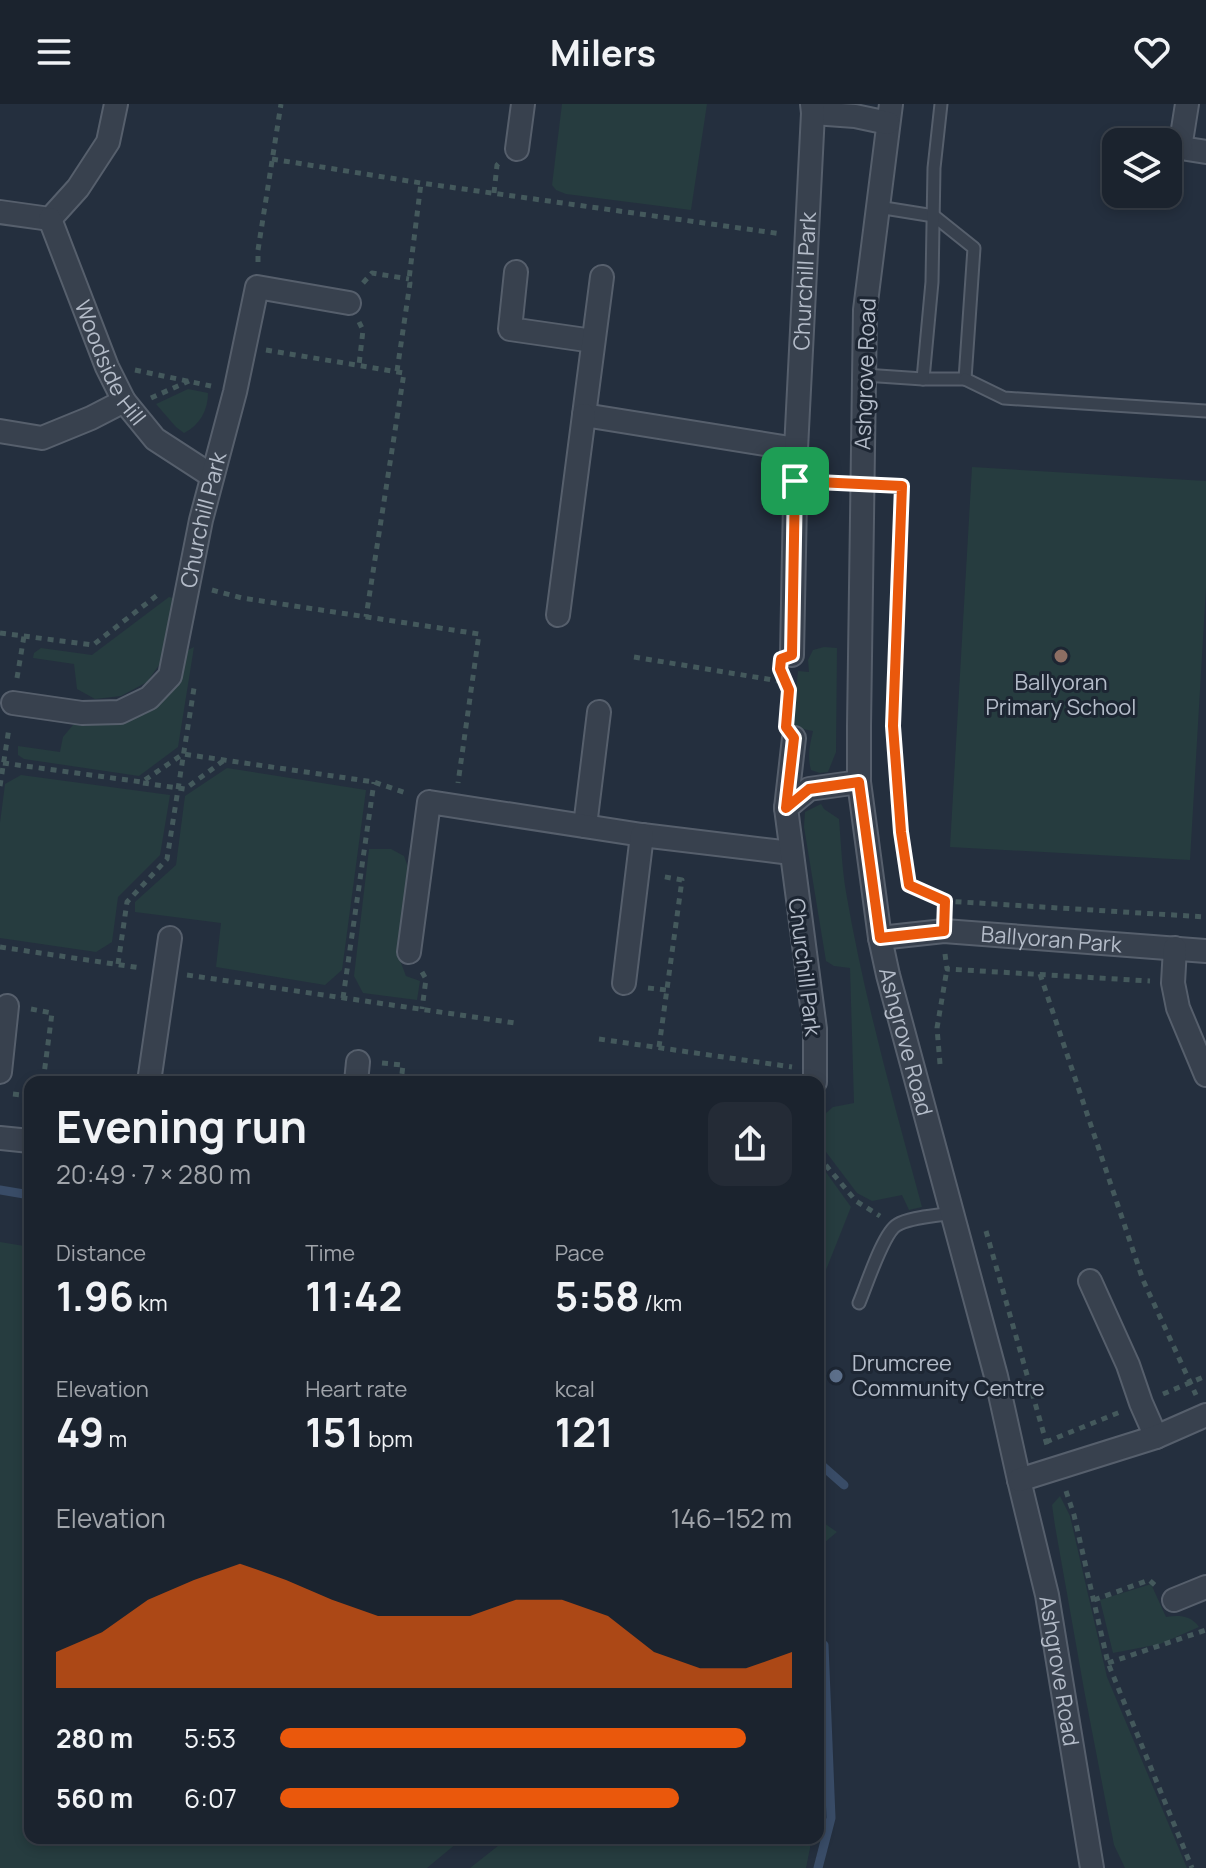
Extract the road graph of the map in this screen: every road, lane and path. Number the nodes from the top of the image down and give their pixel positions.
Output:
1 (116, 104) edge
2 (281, 104) edge
3 (523, 104) edge
4 (941, 104) edge
5 (1187, 104) edge
6 (812, 108) edge
7 (889, 114) edge
8 (1180, 128) edge
9 (1182, 148) edge
10 (517, 149) dead end
11 (1206, 152) edge
12 (272, 159) junction
13 (421, 183) junction
14 (878, 207) junction
15 (0, 212) edge
16 (934, 216) junction
17 (50, 219) junction
18 (806, 237) junction
19 (516, 272) dead end
20 (602, 277) dead end
21 (257, 287) junction
22 (349, 303) dead end
23 (593, 341) junction
24 (244, 347) junction
25 (107, 367) junction
26 (397, 371) junction
27 (864, 375) junction
28 (923, 379) junction
29 (965, 379) junction
30 (189, 381) junction
31 (235, 392) junction
32 (126, 404) junction
33 (1206, 411) edge
34 (584, 415) junction
35 (0, 431) edge
36 (796, 449) junction
37 (212, 476) junction
38 (862, 483) junction
39 (190, 584) junction
40 (558, 615) dead end
41 (366, 617) junction
42 (0, 633) edge
43 (792, 655) joint
44 (634, 657) dead end
45 (195, 678) dead end
46 (785, 682) junction
47 (13, 703) dead end
48 (599, 712) dead end
49 (794, 738) joint
50 (183, 754) junction
51 (223, 760) junction
52 (3, 763) dead end
53 (142, 782) junction
54 (374, 782) junction
55 (859, 782) junction
56 (178, 788) junction
57 (429, 802) junction
58 (455, 806) junction
59 (786, 808) junction
60 (585, 826) junction
61 (642, 835) junction
62 (791, 853) junction
63 (637, 872) junction
64 (1206, 917) edge
65 (944, 931) junction
66 (170, 938) dead end
67 (880, 938) junction
68 (0, 947) edge
69 (1175, 948) junction
70 (1206, 951) edge
71 (409, 952) joint
72 (118, 964) junction
73 (947, 969) junction
74 (165, 972) junction
75 (1040, 974) junction
76 (624, 983) dead end
77 (1173, 983) junction
78 (343, 998) junction
79 (7, 1006) joint
80 (422, 1009) junction
81 (515, 1023) dead end
82 (599, 1039) dead end
83 (659, 1047) junction
84 (941, 1071) dead end
85 (0, 1072) edge
86 (357, 1072) edge
87 (1206, 1075) edge
88 (44, 1076) edge
89 (150, 1076) edge
90 (402, 1076) edge
91 (815, 1076) edge
92 (0, 1138) edge
93 (24, 1140) edge
94 (824, 1163) edge
95 (952, 1213) junction
96 (983, 1219) dead end
97 (896, 1225) junction
98 (1090, 1281) dead end
99 (859, 1303) dead end
100 (1203, 1409) edge
101 (1156, 1437) junction
102 (1059, 1469) junction
103 (1019, 1480) junction
104 (1204, 1595) edge
105 (1094, 1600) junction
106 (1174, 1600) joint
107 (1206, 1630) edge
108 (1108, 1663) junction
109 (1092, 1868) edge
110 (1192, 1868) edge

1 - 17 street
2 - 12 path
3 - 10 street
4 - 16 lane
5 - 8 street
6 - 7 street, Churchill Park
6 - 18 street, Churchill Park
7 - 14 street, Ashgrove Road
9 - 11 street
12 - 13 path
12 - 21 path
13 - 18 path
13 - 26 path
14 - 16 lane
14 - 27 street, Ashgrove Road
15 - 17 street
16 - 28 lane
16 - 29 lane
17 - 25 street, Woodside Hill
18 - 36 street, Churchill Park
19 - 23 street
20 - 23 street
21 - 22 street
21 - 24 street, Churchill Park
23 - 34 street
24 - 26 path
24 - 31 street, Churchill Park
25 - 30 path
25 - 32 street, Woodside Hill
26 - 41 path
27 - 28 lane
27 - 38 street, Ashgrove Road
28 - 29 lane
29 - 33 lane
30 - 31 path
30 - 32 path
31 - 37 street, Churchill Park
32 - 35 street
32 - 37 street, Woodside Hill
34 - 36 street
34 - 40 street
36 - 43 street, Churchill Park
37 - 39 street, Churchill Park
38 - 55 street, Ashgrove Road
38 - 64 path
39 - 41 path
39 - 42 path
39 - 47 street, Churchill Park
41 - 58 path
43 - 46 path
44 - 46 path
45 - 50 path
46 - 49 path
48 - 60 street
49 - 59 street, Churchill Park
50 - 51 path
50 - 53 path
50 - 56 path
51 - 54 path
51 - 56 path
52 - 53 path
53 - 56 path
54 - 57 path
54 - 78 path
55 - 59 street
55 - 67 street, Ashgrove Road
56 - 72 path
57 - 58 street
57 - 71 street
58 - 60 street
59 - 62 street, Churchill Park
60 - 61 street
61 - 62 street
61 - 63 street
62 - 91 street, Churchill Park
63 - 76 street
63 - 83 path
65 - 67 street, Ballyoran Park
65 - 69 street, Ballyoran Park
65 - 73 path
66 - 74 street
67 - 95 street, Ashgrove Road
68 - 72 path
69 - 70 street, Ballyoran Park
69 - 77 street
71 - 80 path
72 - 74 path
73 - 75 path
73 - 84 path
74 - 78 path
74 - 89 street
75 - 77 path
75 - 100 path
77 - 87 street
78 - 80 path
79 - 85 street
79 - 88 path
80 - 81 path
82 - 83 path
83 - 91 path
86 - 90 path
92 - 93 street
94 - 97 path
95 - 97 lane
95 - 103 street, Ashgrove Road
96 - 102 path
97 - 99 lane
98 - 101 street
100 - 101 street
101 - 102 street
102 - 103 street
102 - 105 path
103 - 109 street, Ashgrove Road
104 - 106 street
105 - 106 path
105 - 108 path
107 - 108 path
108 - 110 path

